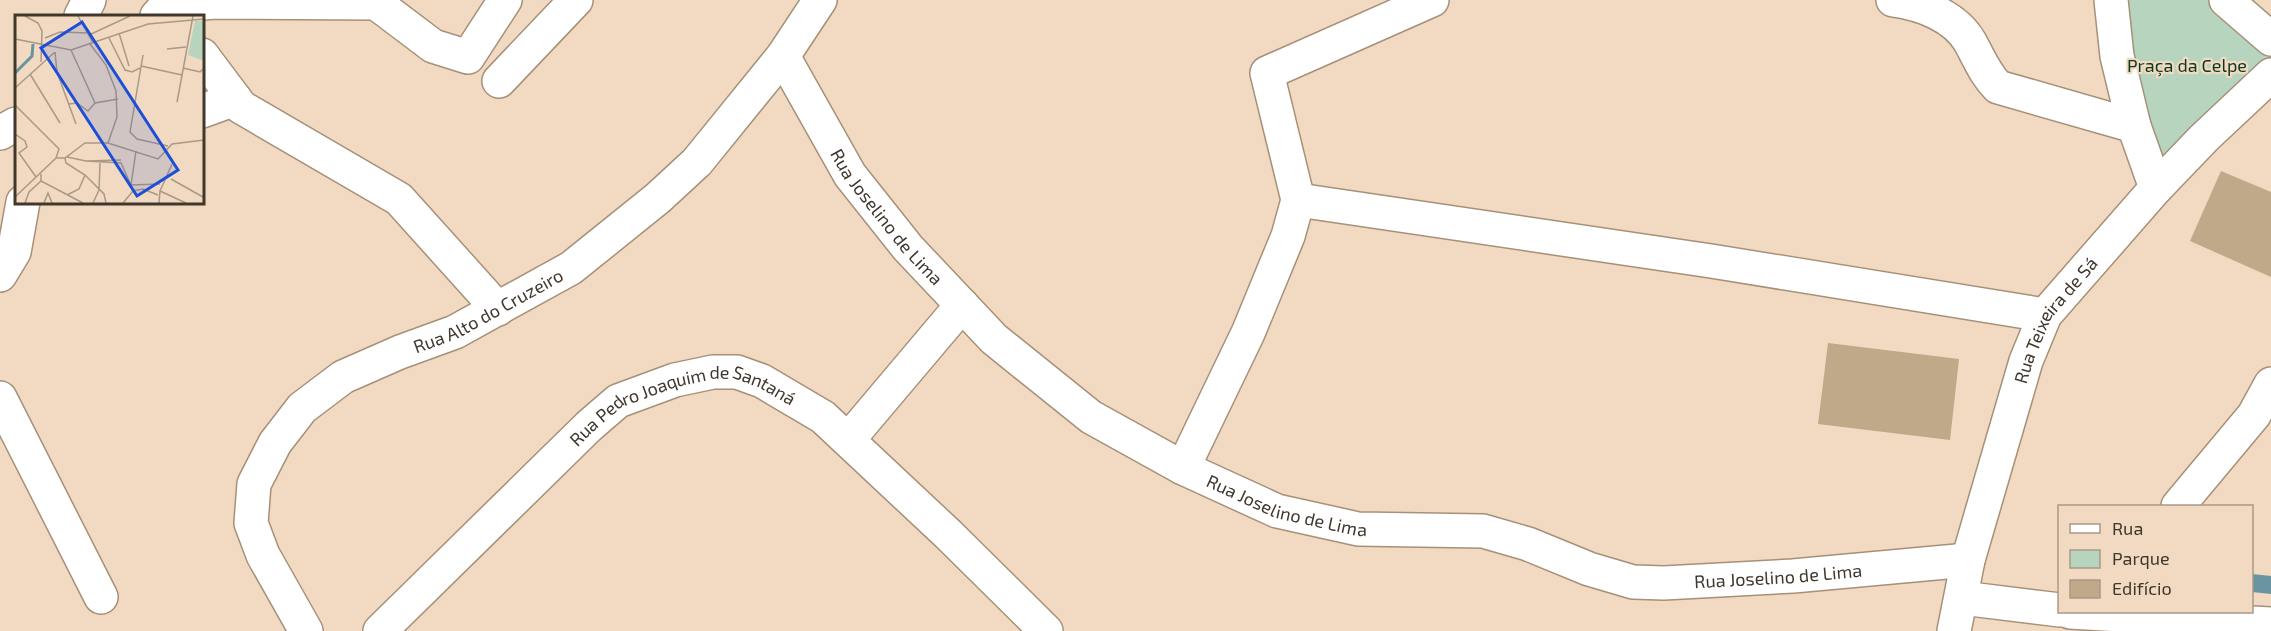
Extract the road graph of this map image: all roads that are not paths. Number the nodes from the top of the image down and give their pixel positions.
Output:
1 (89, 0) edge
2 (505, 0) edge
3 (576, 0) edge
4 (820, 0) edge
5 (1432, 0) edge
6 (1893, 0) edge
7 (2110, 0) edge
8 (2226, 0) edge
9 (165, 13) edge
10 (82, 15) edge
11 (2271, 39) edge
12 (783, 56) junction
13 (204, 58) edge
14 (2271, 75) edge
15 (499, 81) dead end
16 (235, 99) junction
17 (204, 110) edge
18 (15, 125) edge
19 (2134, 126) junction
20 (0, 133) edge
21 (2156, 188) junction
22 (1298, 200) junction
23 (23, 204) edge
24 (0, 275) edge
25 (962, 305) junction
26 (498, 309) junction
27 (2045, 315) junction
28 (2271, 384) edge
29 (0, 398) edge
30 (848, 440) junction
31 (1183, 468) junction
32 (2180, 505) edge
33 (1968, 560) junction
34 (101, 597) dead end
35 (1962, 598) junction
36 (2058, 610) edge
37 (2071, 613) edge
38 (2127, 613) edge
39 (2271, 624) edge
40 (306, 631) edge
41 (380, 631) edge
42 (1046, 631) edge
43 (1954, 631) edge
44 (2069, 631) edge

1 - 10 street
2 - 9 street
3 - 15 street
4 - 12 street, Rua Alto do Cruzeiro
5 - 22 street
6 - 19 street
7 - 19 street
8 - 11 street
12 - 25 street, Rua Joselino de Lima
12 - 26 street, Rua Alto do Cruzeiro
13 - 16 street
14 - 21 street, Rua Teixeira de Sá
16 - 17 street
16 - 26 street
18 - 20 street
19 - 21 street
21 - 27 street, Rua Teixeira de Sá
22 - 27 street
22 - 31 street
23 - 24 street
25 - 30 street
25 - 31 street, Rua Joselino de Lima
26 - 40 street, Rua Alto do Cruzeiro
27 - 33 street, Rua Teixeira de Sá
28 - 32 street
29 - 34 street
30 - 41 street, Rua Pedro Joaquim de Santaná
30 - 42 street, Rua Pedro Joaquim de Santaná
31 - 33 street, Rua Joselino de Lima
33 - 35 street, Rua Teixeira de Sá
35 - 36 street
35 - 43 street, Rua Teixeira de Sá
37 - 44 street
38 - 39 street

